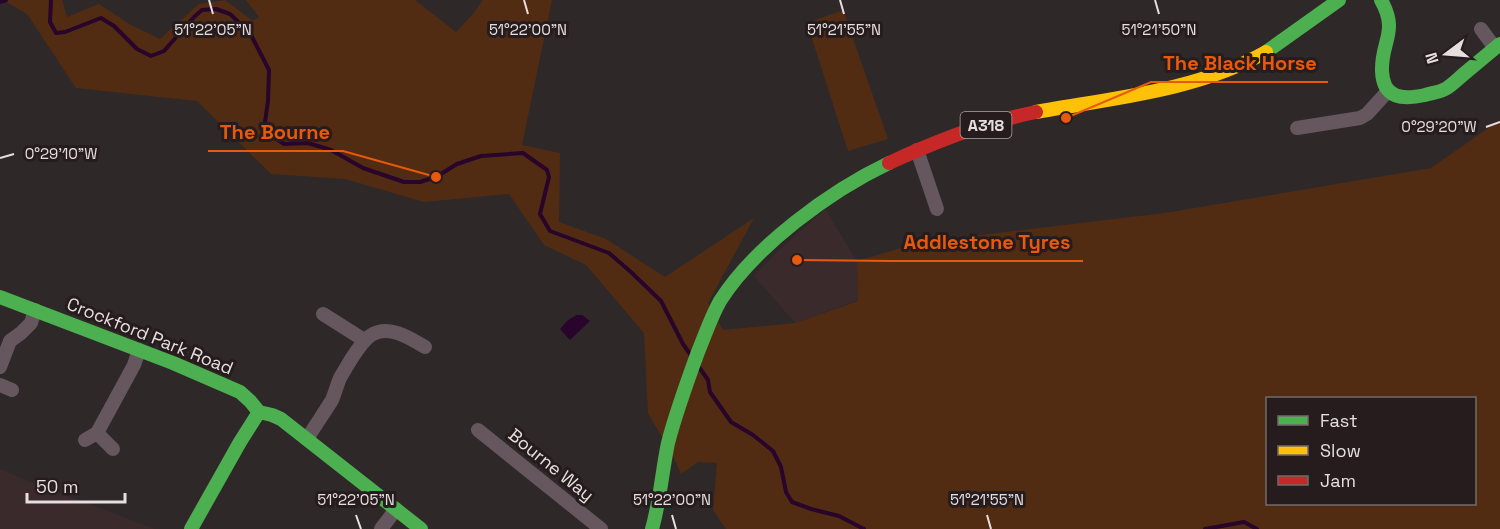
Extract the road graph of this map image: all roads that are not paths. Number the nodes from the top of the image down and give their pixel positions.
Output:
1 (1381, 0) edge
2 (1333, 1) edge
3 (1481, 29) dead end
4 (1498, 46) edge
5 (1388, 91) junction
6 (1296, 128) dead end
7 (917, 150) junction
8 (936, 209) dead end
9 (0, 297) edge
10 (35, 310) junction
11 (323, 314) dead end
12 (364, 340) junction
13 (425, 346) dead end
14 (139, 350) junction
15 (0, 367) edge
16 (259, 412) junction
17 (478, 430) dead end
18 (97, 433) junction
19 (307, 439) junction
20 (84, 440) dead end
21 (113, 449) dead end
22 (396, 509) junction
23 (191, 529) edge
24 (381, 529) edge
25 (421, 529) edge
26 (601, 529) edge
27 (652, 529) edge

1 - 5 main road
2 - 7 main road, A318
3 - 4 street
4 - 5 main road
5 - 6 street
7 - 8 street
7 - 27 main road, A318
9 - 10 main road, Crockford Park Road
10 - 14 main road, Crockford Park Road
10 - 15 street
11 - 12 street
12 - 13 street
12 - 19 street
14 - 16 main road, Crockford Park Road
14 - 18 street
16 - 19 main road, Crockford Park Road
16 - 23 main road
17 - 26 street, Bourne Way
18 - 20 street
18 - 21 street
19 - 22 main road, Crockford Park Road
22 - 24 street
22 - 25 main road, Crockford Park Road

